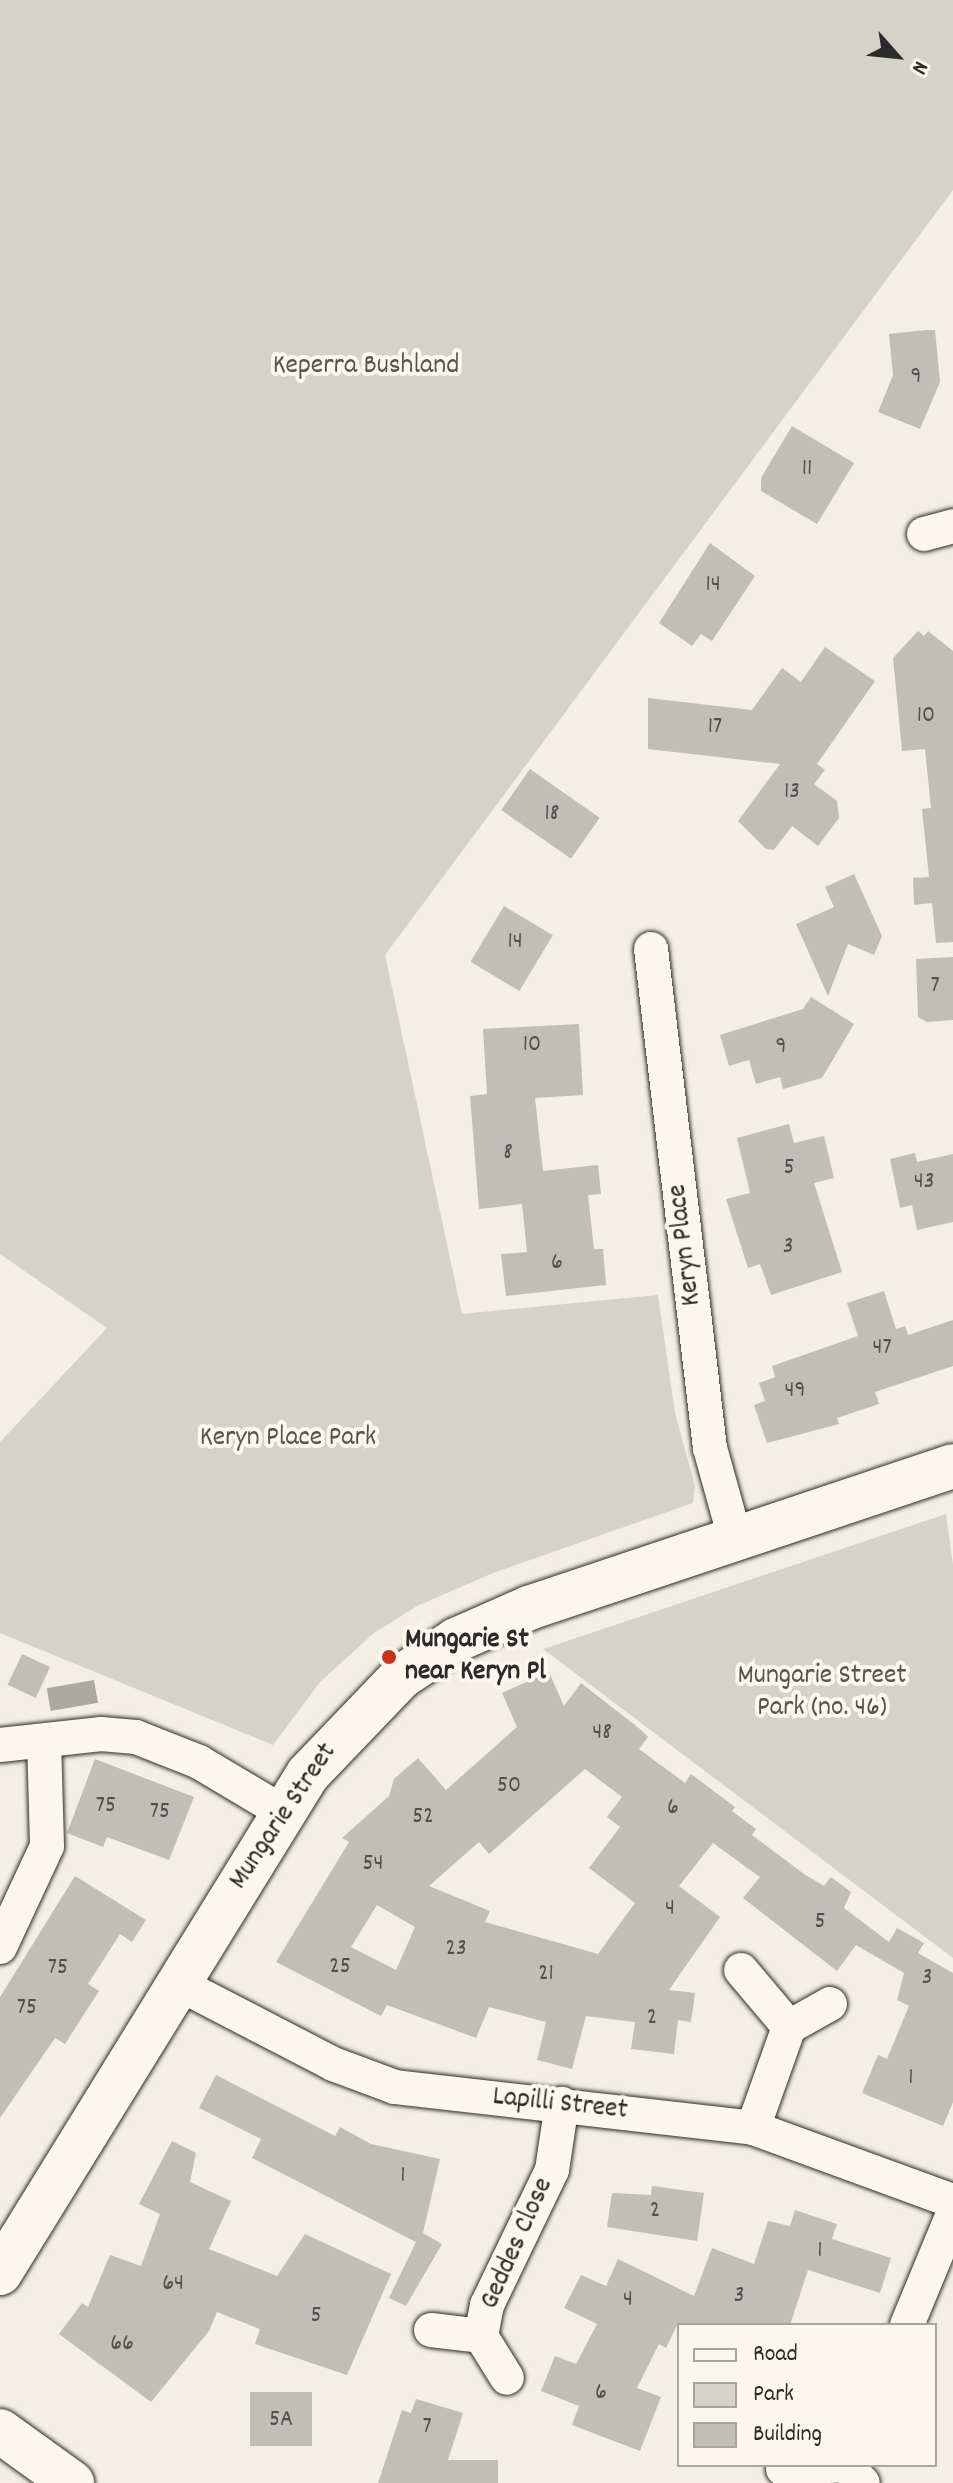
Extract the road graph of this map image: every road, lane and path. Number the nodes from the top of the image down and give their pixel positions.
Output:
1 (651, 949) dead end
2 (953, 1466) edge
3 (735, 1538) junction
4 (44, 1741) junction
5 (0, 1745) edge
6 (283, 1812) junction
7 (0, 1947) edge
8 (741, 1970) dead end
9 (177, 1983) junction
10 (830, 2004) dead end
11 (789, 2027) junction
12 (562, 2104) junction
13 (753, 2128) junction
14 (953, 2201) edge
15 (953, 2214) edge
16 (0, 2273) edge
17 (908, 2323) edge
18 (431, 2330) dead end
19 (481, 2336) junction
20 (507, 2378) dead end
21 (0, 2431) edge
22 (814, 2467) edge
23 (847, 2467) edge
24 (783, 2469) dead end
25 (72, 2483) edge
26 (863, 2483) edge

1 - 3 street, Keryn Place
2 - 3 street, Mungarie Street
3 - 6 street, Mungarie Street
4 - 5 street
4 - 6 street
4 - 7 street
6 - 9 street, Mungarie Street
8 - 11 street
9 - 12 street, Lapilli Street
9 - 16 street, Mungarie Street
10 - 11 street
11 - 13 street
12 - 13 street, Lapilli Street
12 - 19 street, Geddes Close
13 - 14 street, Lapilli Street
15 - 17 street
18 - 19 street, Geddes Close
19 - 20 street, Geddes Close
21 - 25 street
22 - 24 street
23 - 26 street

